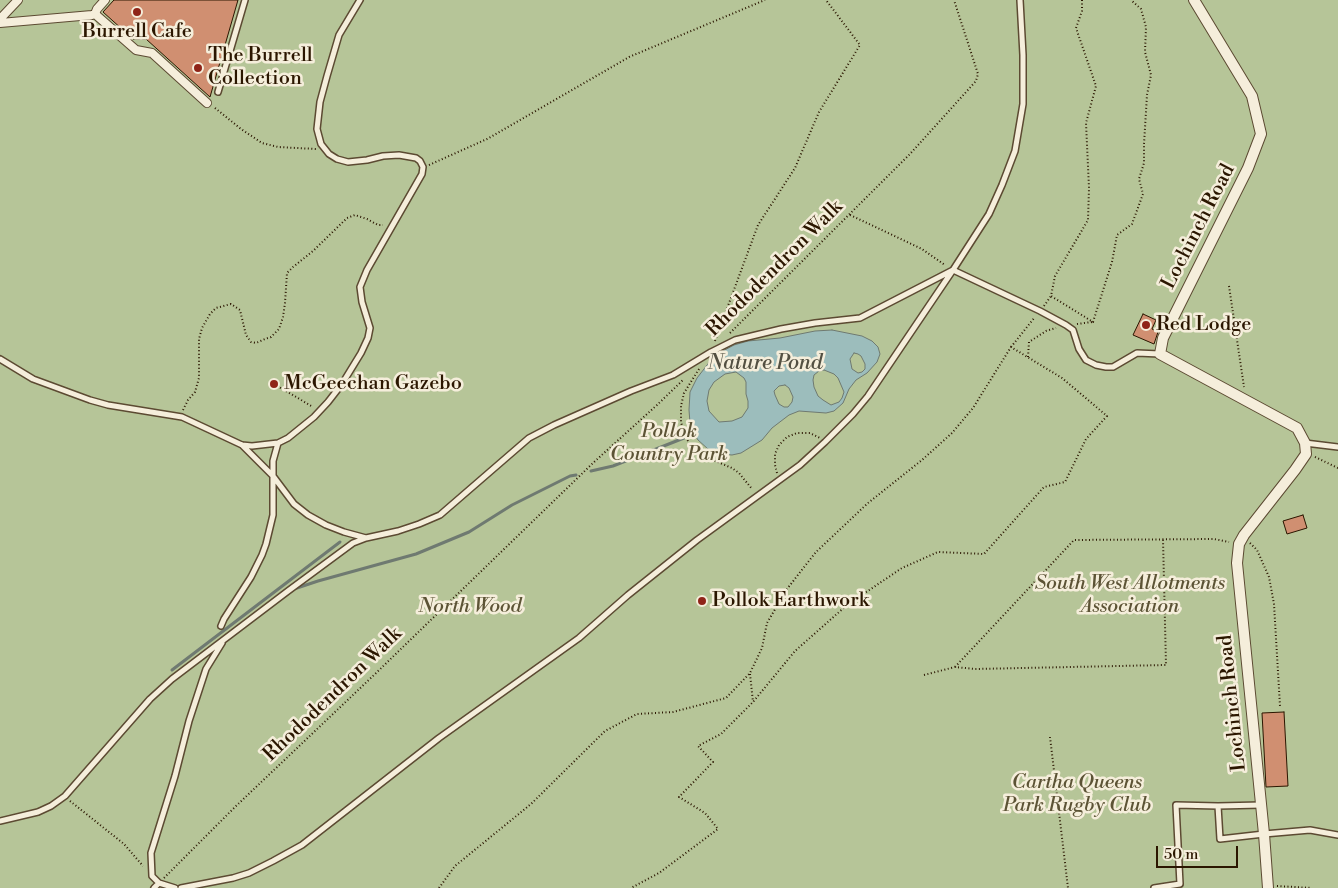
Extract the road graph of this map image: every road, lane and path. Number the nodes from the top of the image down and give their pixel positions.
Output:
1 (18, 0) edge
2 (105, 0) edge
3 (245, 0) edge
4 (360, 0) edge
5 (765, 0) edge
6 (826, 0) edge
7 (954, 0) edge
8 (1020, 0) edge
9 (1082, 0) edge
10 (1131, 0) edge
11 (1194, 0) edge
12 (96, 14) junction
13 (0, 19) edge
14 (0, 23) edge
15 (218, 92) dead end
16 (211, 105) joint
17 (324, 148) junction
18 (423, 167) junction
19 (849, 215) junction
20 (392, 225) junction
21 (954, 270) junction
22 (1229, 286) dead end
23 (1052, 296) junction
24 (1040, 311) junction
25 (1093, 322) junction
26 (1066, 325) junction
27 (725, 338) dead end
28 (1011, 347) junction
29 (711, 352) junction
30 (1160, 354) junction
31 (1028, 357) junction
32 (0, 359) edge
33 (700, 368) dead end
34 (684, 378) dead end
35 (274, 384) dead end
36 (1246, 402) junction
37 (319, 412) junction
38 (182, 417) junction
39 (825, 442) junction
40 (278, 444) junction
41 (242, 445) junction
42 (1338, 447) edge
43 (1306, 448) junction
44 (1338, 468) edge
45 (273, 476) junction
46 (782, 478) junction
47 (759, 496) junction
48 (366, 538) junction
49 (1163, 539) junction
50 (1241, 540) junction
51 (221, 626) dead end
52 (225, 638) junction
53 (955, 667) junction
54 (750, 673) junction
55 (924, 676) dead end
56 (753, 702) junction
57 (1280, 706) dead end
58 (1050, 737) dead end
59 (64, 796) junction
60 (1218, 806) junction
61 (1261, 806) junction
62 (0, 821) edge
63 (1264, 834) junction
64 (1338, 835) edge
65 (152, 876) junction
66 (159, 883) junction
67 (1268, 887) edge
68 (154, 888) edge
69 (175, 888) edge
70 (181, 888) edge
71 (439, 888) edge
72 (631, 888) edge
73 (1068, 888) edge
74 (1154, 888) edge
75 (1312, 888) edge

1 - 13 street
2 - 12 street
3 - 15 lane
4 - 17 lane
5 - 18 path
6 - 29 path
7 - 19 path, Rhododendron Walk
8 - 21 lane
9 - 23 path
10 - 25 path
11 - 30 street, Lochinch Road
12 - 14 street
12 - 16 street
16 - 17 path
17 - 18 lane
18 - 20 lane
19 - 21 path
19 - 27 path, Rhododendron Walk
20 - 37 lane
20 - 38 path
21 - 24 lane
21 - 29 lane
21 - 39 lane
22 - 36 path
23 - 24 path
23 - 25 path
24 - 26 lane
24 - 28 path
25 - 26 path
26 - 30 lane
26 - 31 path
28 - 31 path
28 - 54 path
29 - 48 lane
30 - 36 street
31 - 56 path
32 - 38 lane
33 - 47 path
34 - 66 path, Rhododendron Walk
35 - 37 path
36 - 43 street
37 - 40 lane
38 - 41 lane
39 - 46 lane
39 - 46 path
40 - 41 lane
40 - 45 lane
41 - 45 lane
42 - 43 lane
43 - 44 path
43 - 50 street
45 - 48 lane
45 - 51 lane
46 - 47 lane
47 - 70 lane
48 - 52 lane
49 - 50 path
49 - 53 path
49 - 53 path
50 - 57 path
50 - 61 street, Lochinch Road
52 - 59 lane
52 - 65 lane
53 - 55 path
54 - 56 path
54 - 71 path
56 - 72 path
58 - 73 path
59 - 62 lane
59 - 65 path
60 - 61 lane
60 - 63 lane
60 - 74 lane
61 - 63 street, Lochinch Road
63 - 64 lane
63 - 67 street, Lochinch Road
65 - 66 lane
66 - 68 lane
66 - 69 lane
67 - 75 path

